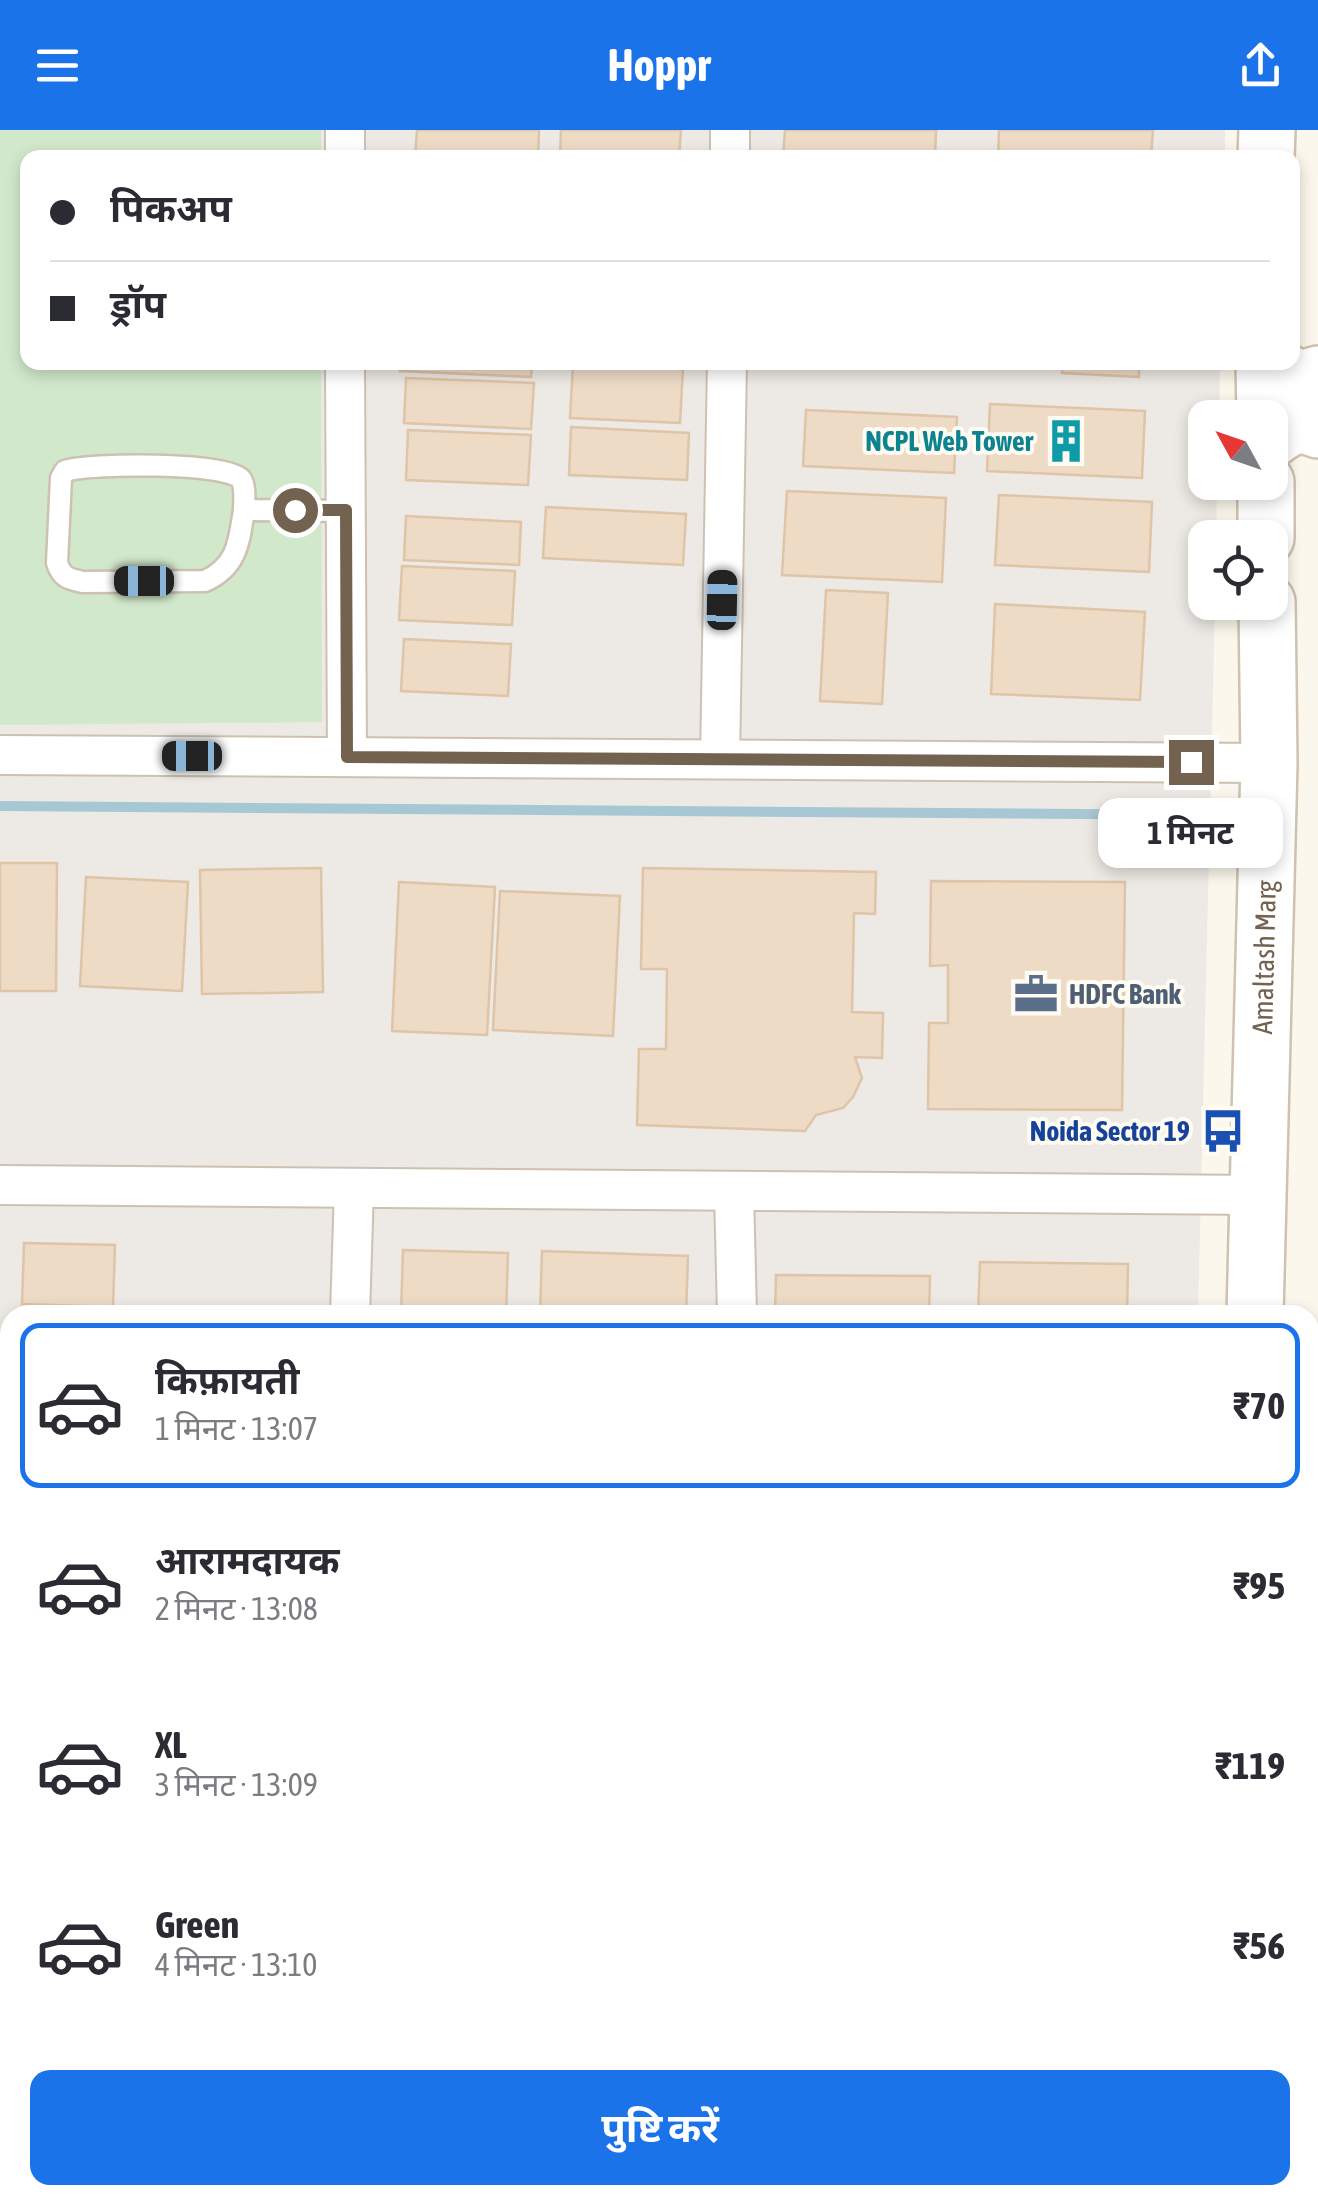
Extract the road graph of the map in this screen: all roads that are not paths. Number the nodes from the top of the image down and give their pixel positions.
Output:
1 (345, 370) edge
2 (726, 370) edge
3 (1264, 370) edge
4 (1283, 370) edge
5 (1318, 374) edge
6 (1265, 400) edge
7 (1288, 428) edge
8 (1318, 430) edge
9 (244, 510) junction
10 (346, 510) junction
11 (1267, 620) edge
12 (0, 755) edge
13 (347, 757) junction
14 (720, 759) junction
15 (1269, 763) junction
16 (0, 1185) edge
17 (354, 1188) junction
18 (734, 1191) junction
19 (1258, 1195) junction
20 (350, 1305) edge
21 (737, 1305) edge
22 (1255, 1305) edge

1 - 10 street
2 - 14 street
3 - 6 main road
4 - 5 main road
7 - 8 main road
9 - 9 lane
9 - 10 lane
10 - 13 street
11 - 15 main road, Amaltash Marg
12 - 13 street
13 - 14 street
14 - 15 street
15 - 19 main road, Amaltash Marg
16 - 17 street
17 - 18 street
17 - 20 street
18 - 19 street
18 - 21 street
19 - 22 main road, Amaltash Marg

